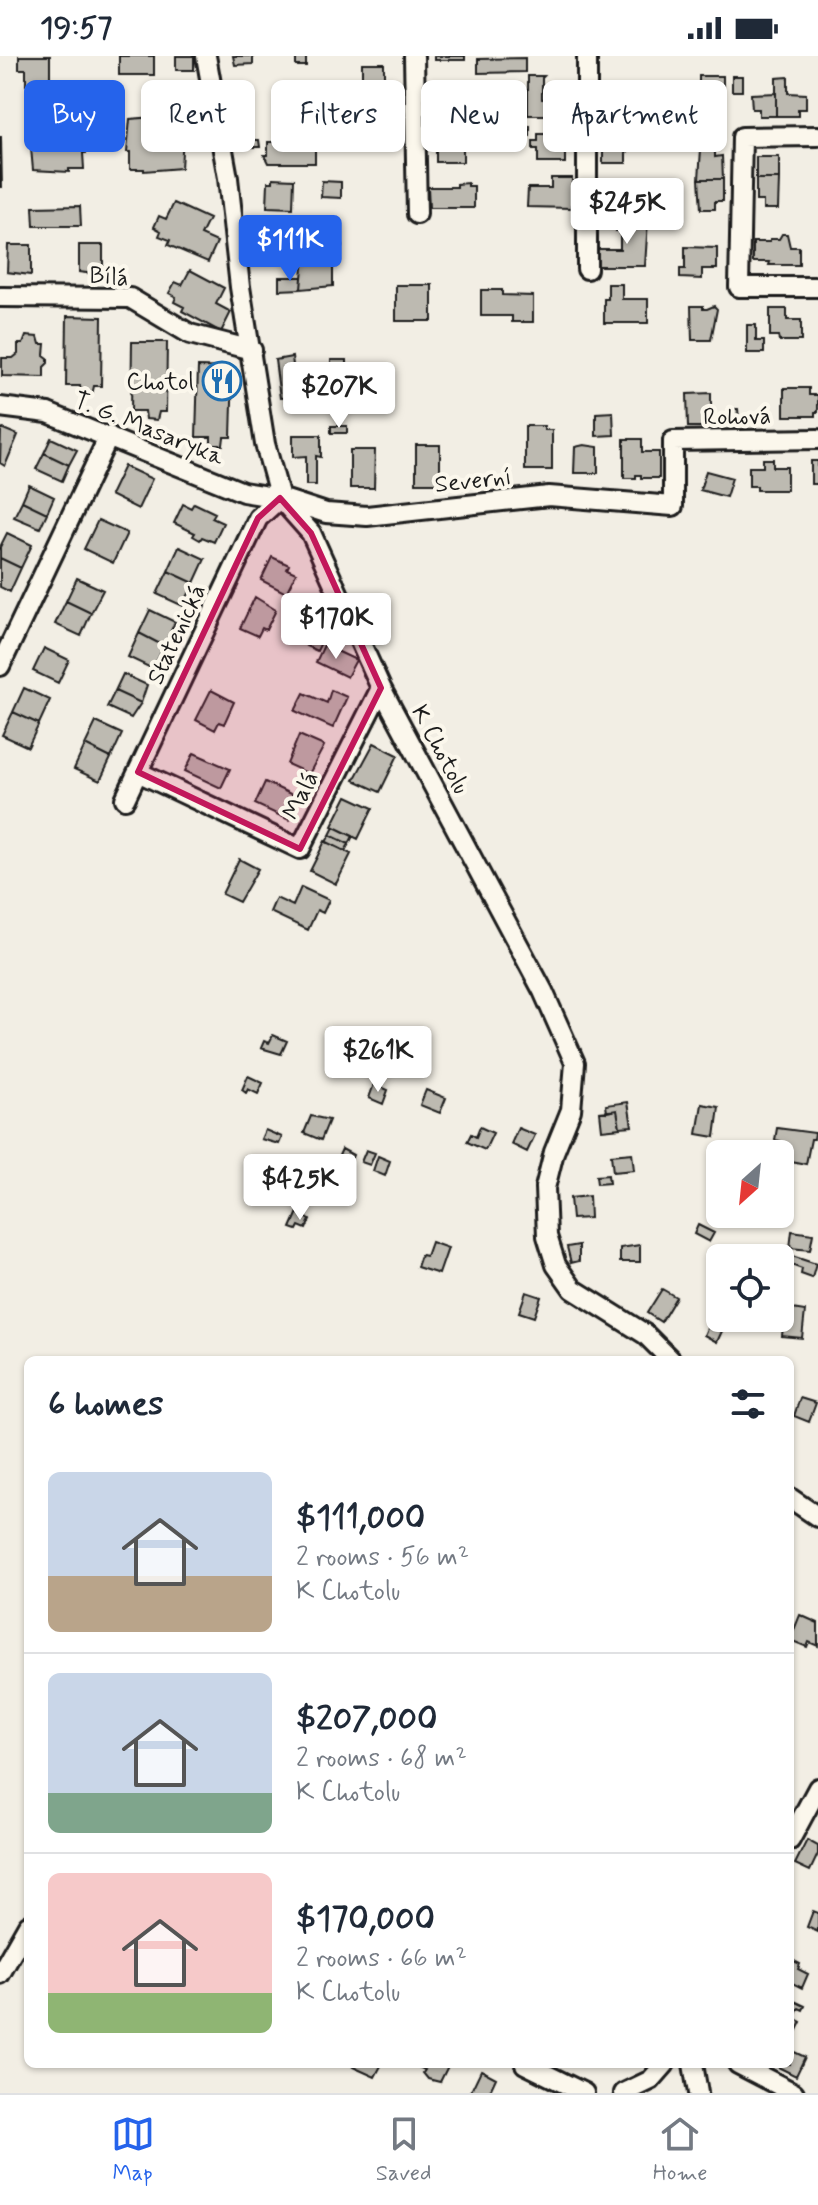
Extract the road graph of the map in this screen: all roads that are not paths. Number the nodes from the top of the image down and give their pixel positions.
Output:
1 (206, 56) edge
2 (414, 56) edge
3 (587, 56) edge
4 (818, 136) edge
5 (417, 214) dead end
6 (587, 269) dead end
7 (818, 287) edge
8 (0, 297) edge
9 (252, 350) junction
10 (0, 407) edge
11 (109, 436) junction
12 (818, 439) edge
13 (280, 498) junction
14 (673, 506) joint
15 (0, 666) edge
16 (381, 688) junction
17 (138, 772) junction
18 (125, 799) dead end
19 (667, 1356) edge
20 (794, 1501) edge
21 (818, 1517) edge
22 (818, 1788) edge
23 (794, 1833) edge
24 (24, 1932) edge
25 (0, 1974) edge
26 (533, 2068) edge
27 (662, 2068) edge
28 (694, 2068) edge
29 (746, 2068) edge
30 (584, 2093) edge
31 (624, 2093) edge
32 (698, 2093) edge
33 (794, 2093) edge

1 - 9 street, K Chotolu
2 - 5 street
3 - 6 street
4 - 7 street
8 - 9 street, Bílá
9 - 13 street, K Chotolu
10 - 11 street, T. G. Masaryka
11 - 13 street, T. G. Masaryka
11 - 15 street
12 - 14 street, Rohová
13 - 14 street, Severní
13 - 16 street, K Chotolu
13 - 17 street, Statenická
16 - 17 street, Malá
16 - 19 street, K Chotolu
17 - 18 street, Statenická
20 - 21 street
22 - 23 street
24 - 25 street
26 - 30 street
27 - 31 street
28 - 32 street
29 - 33 street

